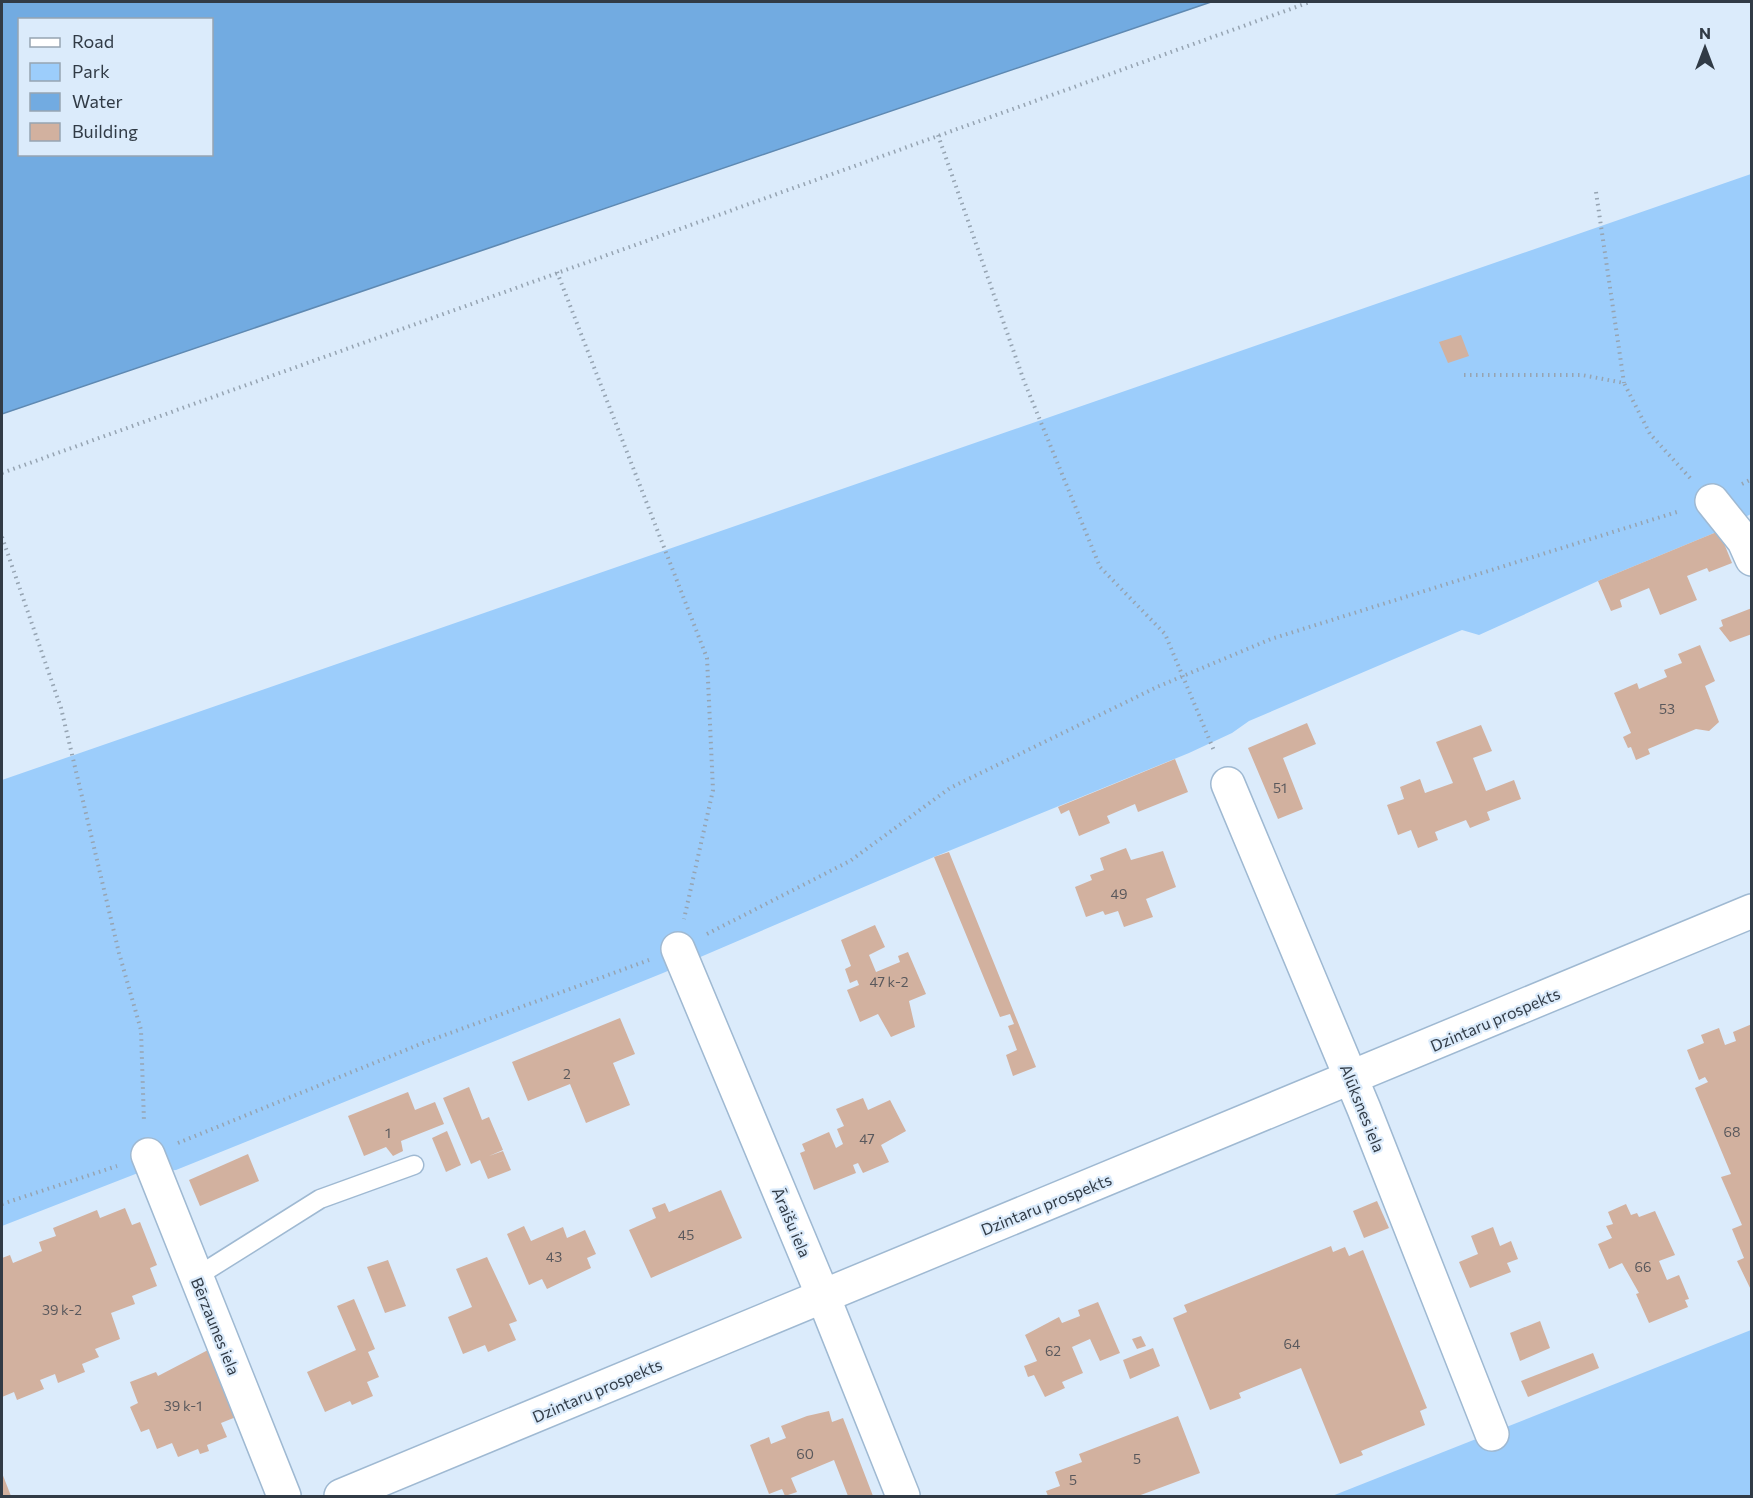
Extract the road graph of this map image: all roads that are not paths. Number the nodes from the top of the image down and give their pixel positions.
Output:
1 (1712, 501) road end
2 (1752, 559) edge
3 (1228, 784) road end
4 (1752, 911) edge
5 (678, 949) road end
6 (1351, 1079) junction
7 (148, 1155) road end
8 (414, 1165) dead end
9 (196, 1277) junction
10 (823, 1296) junction
11 (1492, 1434) dead end
12 (284, 1497) edge
13 (340, 1497) edge
14 (903, 1497) edge

1 - 2 street
3 - 6 street, Alūksnes iela
4 - 6 street, Dzintaru prospekts
5 - 10 street, Āraišu iela
6 - 10 street, Dzintaru prospekts
6 - 11 street, Alūksnes iela
7 - 9 street, Bērzaunes iela
8 - 9 lane
9 - 12 street, Bērzaunes iela
10 - 13 street, Dzintaru prospekts
10 - 14 street, Āraišu iela

